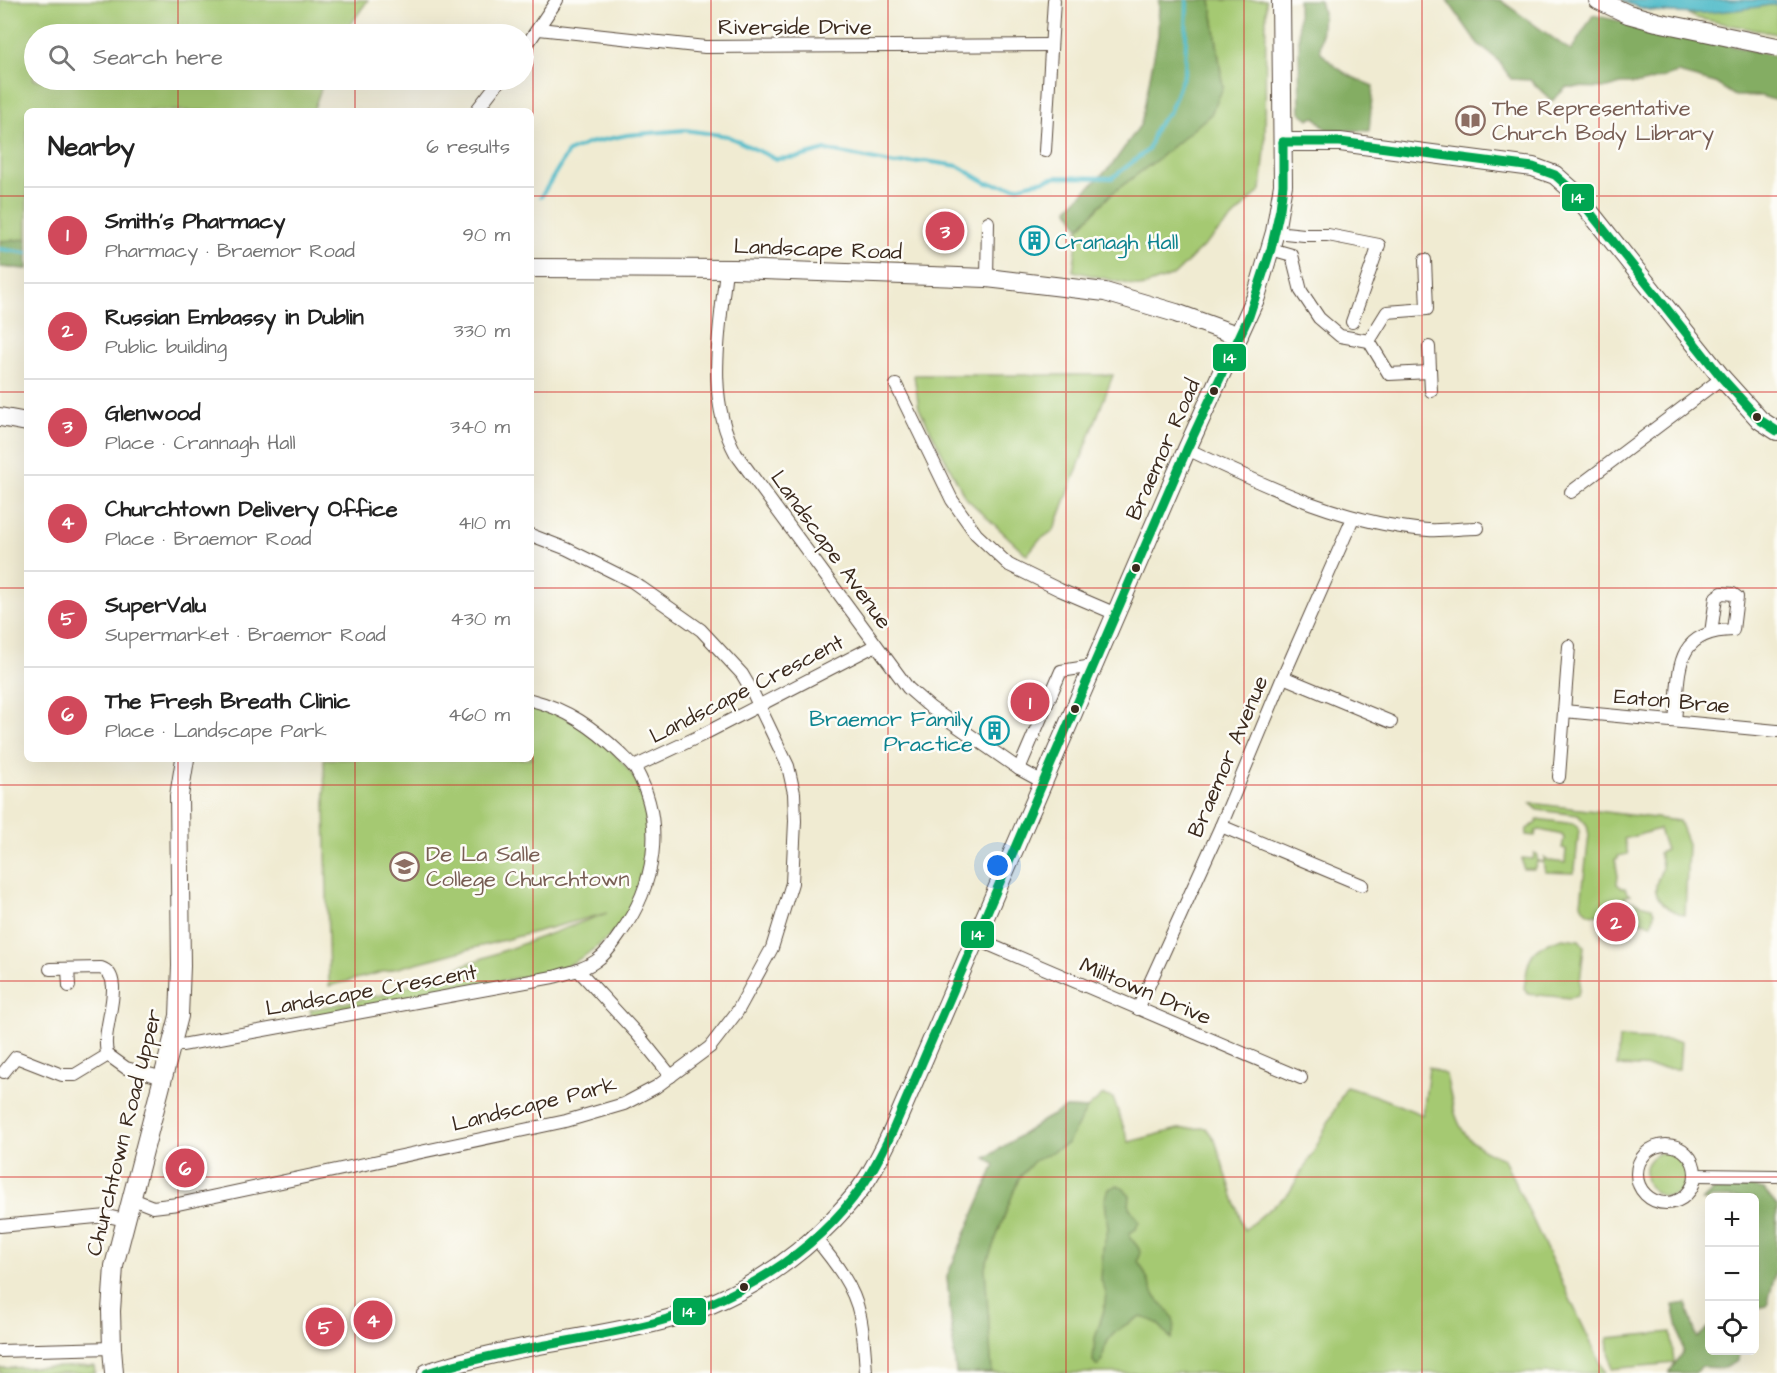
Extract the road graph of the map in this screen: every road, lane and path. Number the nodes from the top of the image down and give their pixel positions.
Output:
1 (557, 0) edge
2 (1054, 0) edge
3 (1281, 0) edge
4 (1598, 0) edge
5 (539, 29) junction
6 (534, 36) edge
7 (1051, 45) junction
8 (1777, 47) edge
9 (492, 90) edge
10 (478, 108) edge
11 (1283, 142) junction
12 (1045, 151) dead end
13 (988, 222) dead end
14 (1273, 240) junction
15 (1425, 260) dead end
16 (534, 268) edge
17 (726, 269) junction
18 (987, 278) junction
19 (1352, 322) dead end
20 (1239, 336) junction
21 (1369, 341) junction
22 (1429, 347) dead end
23 (1430, 372) junction
24 (1722, 378) junction
25 (896, 385) dead end
26 (1431, 391) dead end
27 (0, 419) edge
28 (24, 422) edge
29 (1777, 431) edge
30 (1187, 449) junction
31 (1571, 492) dead end
32 (1353, 518) junction
33 (1478, 528) dead end
34 (534, 536) edge
35 (1116, 614) junction
36 (1711, 633) dead end
37 (876, 645) junction
38 (1569, 646) dead end
39 (1094, 666) junction
40 (1283, 677) junction
41 (534, 701) edge
42 (759, 705) junction
43 (1564, 711) junction
44 (1675, 721) junction
45 (1391, 722) dead end
46 (1777, 731) edge
47 (185, 762) edge
48 (634, 767) junction
49 (1019, 769) junction
50 (1559, 777) dead end
51 (1043, 782) junction
52 (1221, 826) junction
53 (1362, 885) dead end
54 (976, 939) junction
55 (50, 969) dead end
56 (68, 969) junction
57 (579, 971) junction
58 (69, 986) dead end
59 (1138, 1009) junction
60 (171, 1044) junction
61 (108, 1055) junction
62 (4, 1072) dead end
63 (671, 1076) junction
64 (164, 1078) junction
65 (1301, 1078) dead end
66 (1695, 1175) junction
67 (1777, 1176) edge
68 (130, 1198) junction
69 (124, 1220) junction
70 (0, 1226) edge
71 (815, 1238) junction
72 (112, 1348) junction
73 (0, 1352) edge
74 (114, 1373) edge
75 (427, 1373) edge
76 (866, 1373) edge

1 - 5 street
2 - 7 street
3 - 11 street, Braemor Road
4 - 8 street
5 - 6 street
5 - 7 street, Riverside Drive
7 - 12 street
9 - 10 street
11 - 14 street, Braemor Road
11 - 24 street
13 - 18 street
14 - 19 street
14 - 20 street, Braemor Road
14 - 21 street
15 - 21 street
16 - 17 street, Landscape Road
17 - 18 street, Landscape Road
17 - 37 street, Landscape Avenue
18 - 20 street, Landscape Road
20 - 30 street, Braemor Road
21 - 23 street
22 - 23 street
23 - 26 street
24 - 29 street
24 - 31 street
25 - 35 street
27 - 28 street
30 - 32 street
30 - 35 street, Braemor Road
32 - 33 street
32 - 40 street, Braemor Avenue
34 - 42 street, Landscape Park
35 - 39 street, Braemor Road
36 - 44 street
37 - 42 street, Landscape Crescent
37 - 49 street, Landscape Avenue
38 - 43 street
39 - 49 street
39 - 51 street, Braemor Road
40 - 45 street
40 - 52 street, Braemor Avenue
41 - 48 street, Landscape Crescent
42 - 48 street, Landscape Crescent
42 - 63 street, Landscape Park
43 - 44 street, Eaton Brae
43 - 50 street
44 - 46 street, Eaton Brae
47 - 60 street, Churchtown Road Upper
48 - 57 street, Landscape Crescent
49 - 51 street, Landscape Avenue
51 - 54 street, Braemor Road
52 - 53 street
52 - 59 street, Braemor Avenue
54 - 59 street, Milltown Drive
54 - 71 street, Braemor Road
55 - 56 street
56 - 58 street
56 - 61 street
57 - 60 street, Landscape Crescent
57 - 63 street
59 - 65 street, Milltown Drive
60 - 64 street, Churchtown Road Upper
61 - 62 street
61 - 64 street
63 - 68 street, Landscape Park
64 - 68 street, Churchtown Road Upper
66 - 66 street
66 - 67 street
68 - 69 street, Churchtown Road Upper
69 - 70 street
69 - 72 street, Churchtown Road Upper
71 - 75 street, Braemor Road
71 - 76 street
72 - 73 street
72 - 74 street, Churchtown Road Upper

